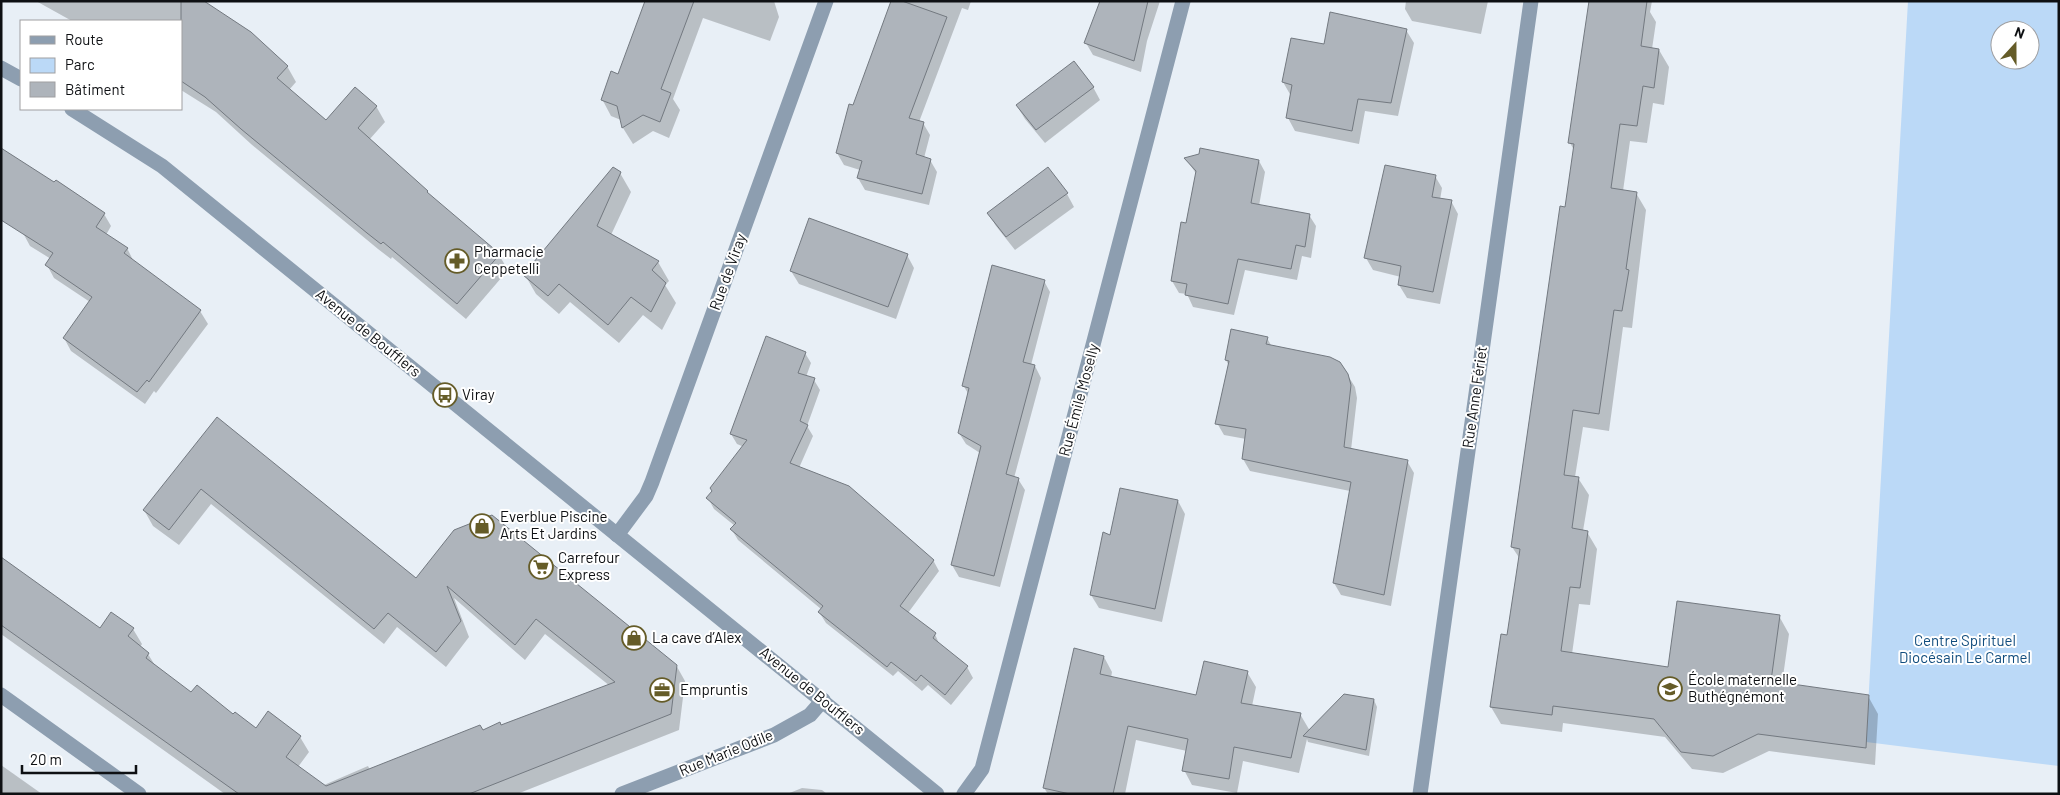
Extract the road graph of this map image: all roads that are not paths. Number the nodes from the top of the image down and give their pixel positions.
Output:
1 (826, 1) edge
2 (1183, 1) edge
3 (1531, 1) edge
4 (1, 68) edge
5 (20, 79) edge
6 (74, 110) edge
7 (617, 536) junction
8 (1, 695) edge
9 (824, 700) junction
10 (139, 794) edge
11 (622, 794) edge
12 (937, 794) edge
13 (964, 794) edge
14 (1420, 794) edge

1 - 7 street, Rue de Viray
2 - 13 street, Rue Émile Moselly
3 - 14 street, Rue Anne Fériet
4 - 5 street
6 - 7 street, Avenue de Boufflers
7 - 9 street, Avenue de Boufflers
8 - 10 street
9 - 11 street, Rue Marie Odile
9 - 12 street, Avenue de Boufflers

